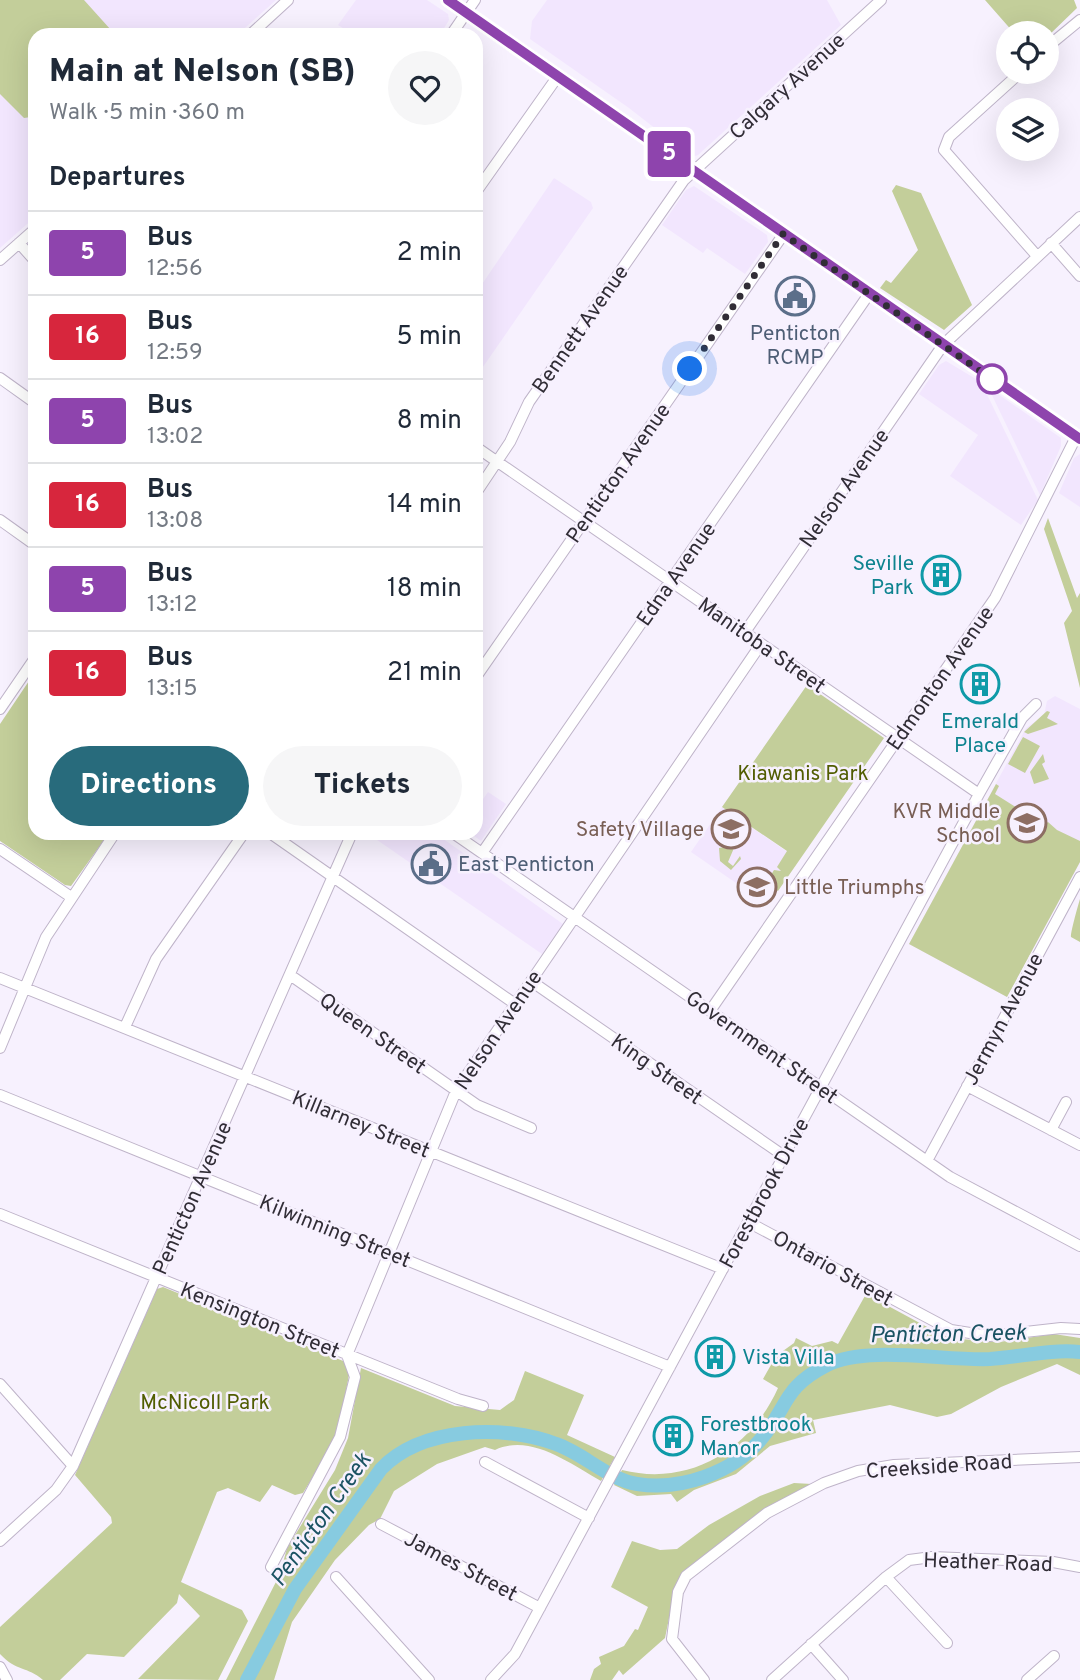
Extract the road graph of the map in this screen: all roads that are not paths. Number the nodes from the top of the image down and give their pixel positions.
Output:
1 (288, 0) edge
2 (448, 0) edge
3 (475, 0) edge
4 (881, 0) edge
5 (467, 13) junction
6 (1080, 20) edge
7 (258, 28) edge
8 (456, 28) edge
9 (1059, 37) edge
10 (558, 76) junction
11 (1007, 84) edge
12 (693, 172) junction
13 (483, 182) edge
14 (1080, 216) edge
15 (783, 234) junction
16 (28, 235) edge
17 (19, 243) junction
18 (1051, 243) junction
19 (28, 253) edge
20 (1037, 256) junction
21 (0, 260) edge
22 (1080, 276) edge
23 (869, 294) junction
24 (943, 345) junction
25 (0, 378) edge
26 (28, 398) edge
27 (1078, 438) edge
28 (483, 452) edge
29 (498, 462) junction
30 (483, 483) edge
31 (0, 520) edge
32 (585, 522) junction
33 (28, 540) edge
34 (671, 581) junction
35 (745, 632) junction
36 (761, 644) junction
37 (483, 667) edge
38 (28, 672) edge
39 (1036, 704) dead end
40 (0, 709) edge
41 (898, 738) junction
42 (979, 794) junction
43 (110, 840) edge
44 (239, 840) edge
45 (280, 840) edge
46 (349, 840) edge
47 (463, 840) edge
48 (0, 849) edge
49 (482, 853) junction
50 (333, 877) junction
51 (1080, 877) edge
52 (71, 897) junction
53 (574, 918) junction
54 (290, 975) junction
55 (0, 978) edge
56 (531, 981) junction
57 (24, 988) junction
58 (515, 1004) junction
59 (710, 1011) junction
60 (125, 1027) junction
61 (0, 1048) edge
62 (245, 1077) junction
63 (967, 1086) junction
64 (821, 1088) junction
65 (456, 1091) junction
66 (0, 1095) edge
67 (1066, 1102) dead end
68 (531, 1128) dead end
69 (1051, 1130) junction
70 (1080, 1145) edge
71 (431, 1152) junction
72 (784, 1156) junction
73 (927, 1161) junction
74 (201, 1177) junction
75 (0, 1214) edge
76 (748, 1222) junction
77 (1079, 1244) edge
78 (389, 1253) junction
79 (723, 1269) junction
80 (156, 1278) junction
81 (1080, 1329) edge
82 (347, 1355) junction
83 (670, 1367) junction
84 (0, 1384) edge
85 (483, 1406) dead end
86 (1080, 1457) edge
87 (485, 1462) dead end
88 (73, 1466) junction
89 (589, 1518) junction
90 (382, 1524) dead end
91 (0, 1541) edge
92 (271, 1567) dead end
93 (1080, 1567) edge
94 (336, 1577) dead end
95 (886, 1577) junction
96 (540, 1608) junction
97 (947, 1643) dead end
98 (811, 1644) junction
99 (1054, 1656) dead end
100 (0, 1667) edge
101 (8, 1679) edge
102 (429, 1680) edge
103 (491, 1680) edge
104 (704, 1680) edge
105 (772, 1680) edge
106 (843, 1680) edge
107 (1027, 1680) edge

1 - 7 street
2 - 5 main road
3 - 5 street
4 - 12 street, Calgary Avenue
5 - 8 street
5 - 10 main road
6 - 9 street
10 - 12 main road
10 - 13 street
11 - 20 street
12 - 15 main road
12 - 29 street, Bennett Avenue
14 - 18 street, Nelson Avenue
15 - 23 main road
15 - 32 street, Penticton Avenue
16 - 17 street
17 - 19 street
17 - 21 street
18 - 20 street, Nelson Avenue
18 - 22 street
20 - 24 street, Nelson Avenue
23 - 24 main road
23 - 34 street, Edna Avenue
24 - 27 main road
24 - 35 street, Nelson Avenue
25 - 26 street
27 - 41 street, Edmonton Avenue
28 - 29 street, Manitoba Street
29 - 30 street, Bennett Avenue
29 - 32 street, Manitoba Street
31 - 33 street
32 - 34 street, Manitoba Street
32 - 37 street, Penticton Avenue
34 - 35 street, Manitoba Street
34 - 49 street, Edna Avenue
35 - 36 street, Manitoba Street
36 - 41 street, Manitoba Street
36 - 53 street, Nelson Avenue
38 - 40 street
39 - 42 street, Forestbrook Drive
41 - 42 street, Manitoba Street
41 - 59 street, Edmonton Avenue
42 - 64 street, Forestbrook Drive
43 - 52 street
44 - 60 street
45 - 50 street
46 - 50 street, Penticton Avenue
47 - 49 street, Government Street
48 - 52 street
49 - 53 street, Government Street
50 - 54 street, Penticton Avenue
50 - 58 street
51 - 63 street, Jermyn Avenue
52 - 57 street
53 - 56 street, Nelson Avenue
53 - 59 street, Government Street
54 - 62 street, Penticton Avenue
54 - 65 street, Queen Street
55 - 57 street, Killarney Street
56 - 58 street, Nelson Avenue
56 - 72 street, King Street
57 - 60 street, Killarney Street
57 - 61 street
58 - 65 street, Nelson Avenue
59 - 64 street, Government Street
60 - 62 street, Killarney Street
62 - 71 street, Killarney Street
62 - 74 street, Penticton Avenue
63 - 69 street
63 - 73 street, Jermyn Avenue
64 - 72 street, Forestbrook Drive
64 - 73 street, Government Street
65 - 68 street, Queen Street
65 - 71 street, Nelson Avenue
66 - 74 street, Kilwinning Street
67 - 69 street
69 - 70 street
71 - 78 street, Nelson Avenue
71 - 79 street, Killarney Street
72 - 76 street, Forestbrook Drive
73 - 77 street, Government Street
74 - 78 street, Kilwinning Street
74 - 80 street, Penticton Avenue
75 - 80 street, Kensington Street
76 - 79 street, Forestbrook Drive
76 - 81 street, Ontario Street
78 - 82 street, Nelson Avenue
78 - 83 street, Kilwinning Street
79 - 83 street, Forestbrook Drive
80 - 82 street, Kensington Street
80 - 88 street, Penticton Avenue
82 - 85 street, Kensington Street
82 - 92 street
83 - 89 street, Forestbrook Drive
84 - 88 street
86 - 104 street, Creekside Road
87 - 89 street
88 - 91 street, Penticton Avenue
89 - 96 street, Forestbrook Drive
90 - 96 street, James Street
93 - 95 street, Heather Road
94 - 102 street
95 - 97 street
95 - 98 street
96 - 103 street, Forestbrook Drive
98 - 105 street
98 - 106 street
99 - 107 street
100 - 101 street

